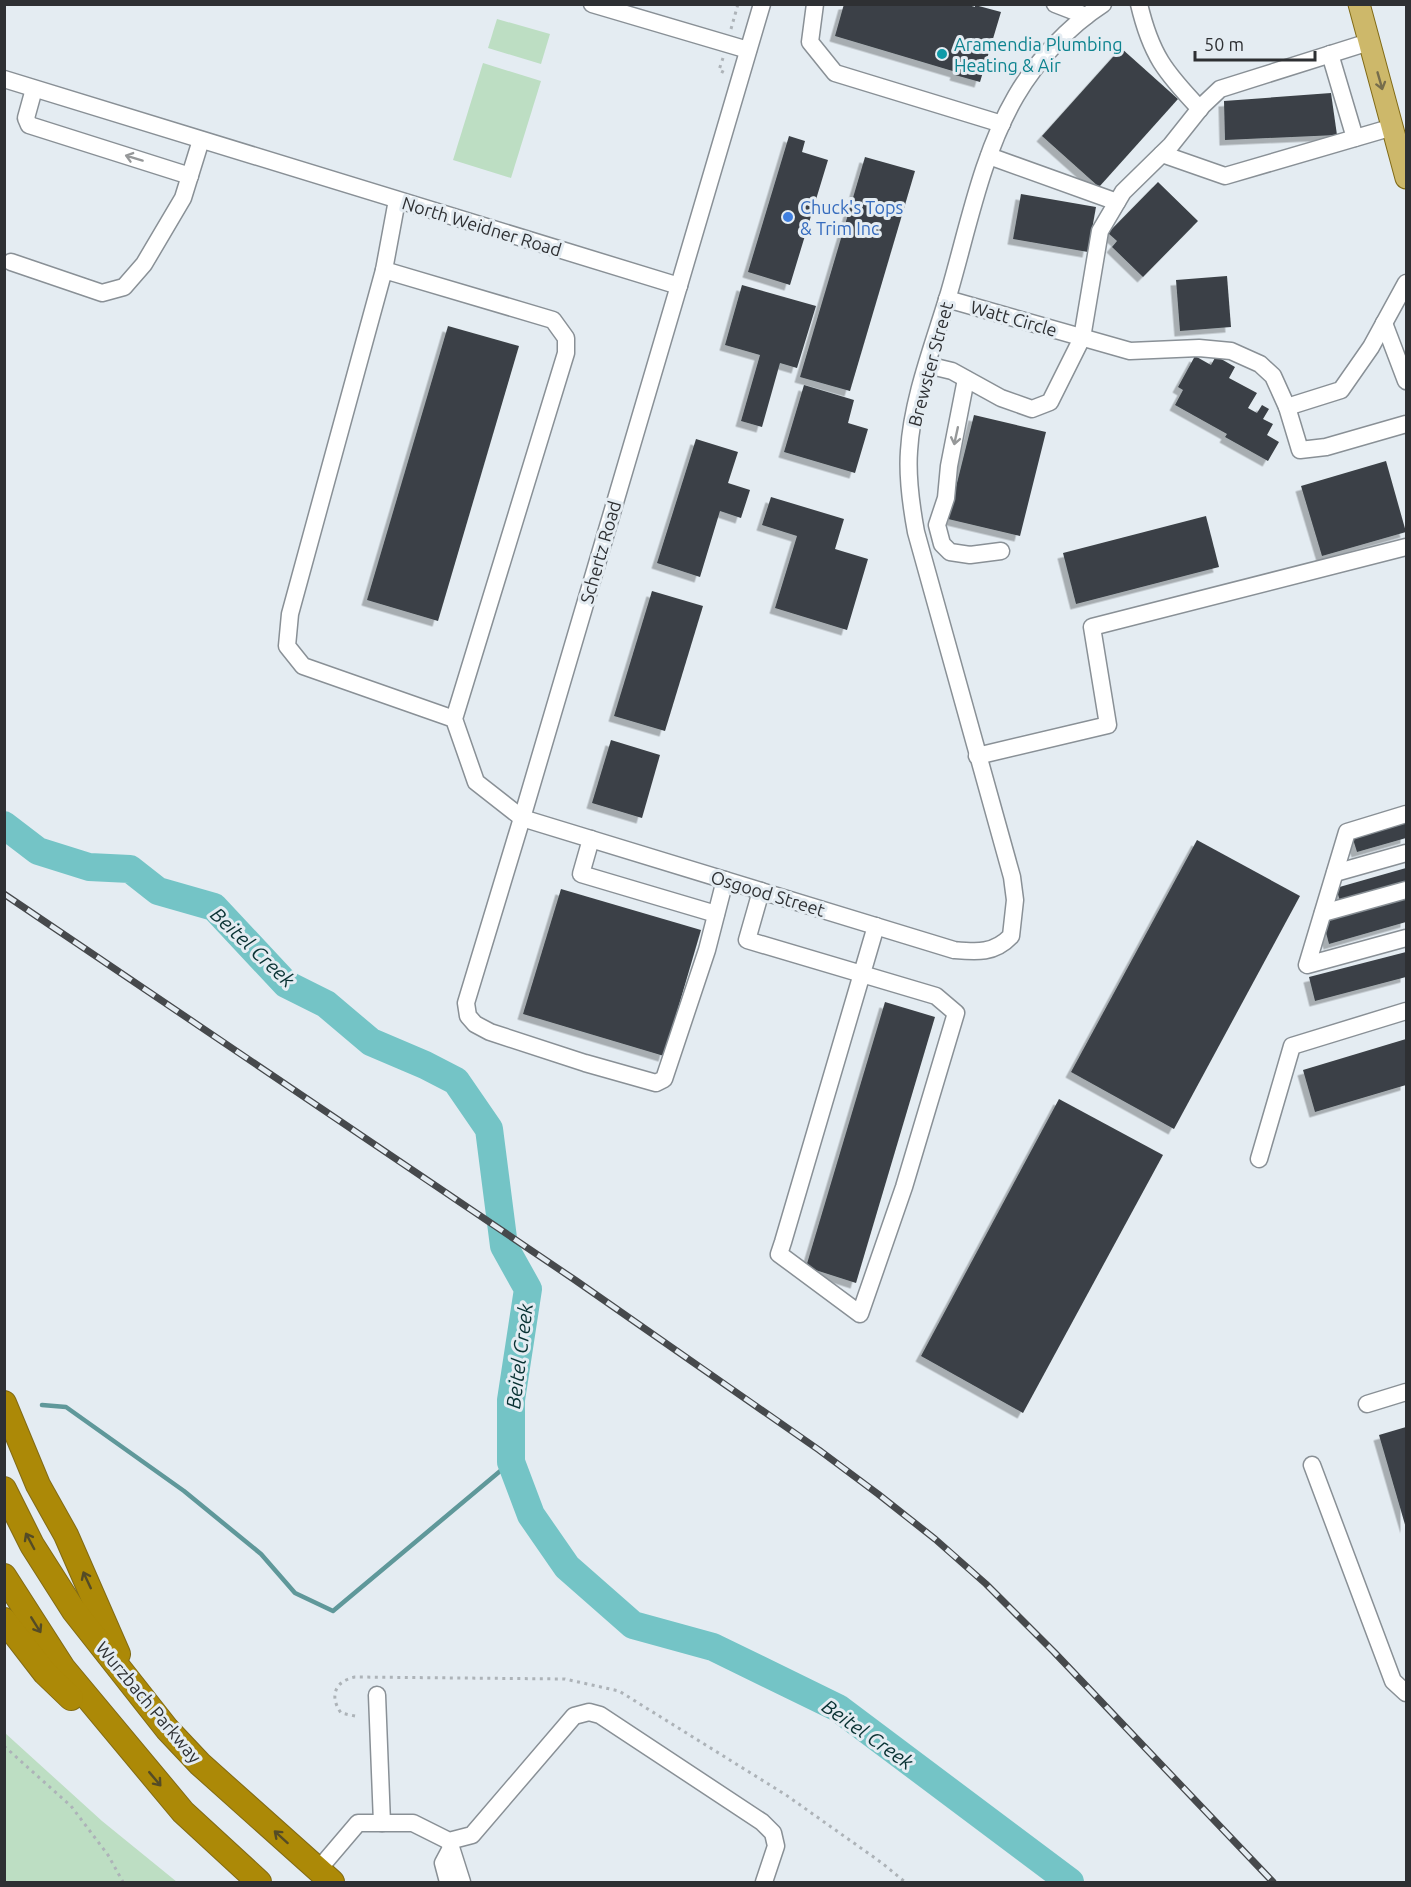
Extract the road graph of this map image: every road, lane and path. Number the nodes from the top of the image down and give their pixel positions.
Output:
1 (592, 4) edge
2 (738, 4) edge
3 (762, 4) edge
4 (814, 4) edge
5 (1054, 4) edge
6 (1103, 4) edge
7 (1140, 4) edge
8 (1359, 4) edge
9 (1086, 16) junction
10 (732, 26) dead end
11 (1369, 42) junction
12 (748, 50) junction
13 (1330, 54) junction
14 (4, 79) edge
15 (34, 88) junction
16 (1200, 109) junction
17 (1002, 124) junction
18 (1393, 128) junction
19 (1355, 138) junction
20 (201, 140) junction
21 (1162, 154) junction
22 (989, 156) junction
23 (190, 176) junction
24 (1407, 178) edge
25 (398, 200) junction
26 (1117, 202) junction
27 (10, 262) dead end
28 (384, 270) junction
29 (1407, 283) edge
30 (679, 286) junction
31 (947, 298) junction
32 (1384, 323) junction
33 (1082, 338) junction
34 (927, 365) junction
35 (966, 379) junction
36 (1407, 381) edge
37 (1287, 407) junction
38 (1407, 424) edge
39 (937, 525) junction
40 (916, 532) junction
41 (1407, 546) edge
42 (1001, 551) dead end
43 (454, 719) junction
44 (977, 756) junction
45 (1407, 814) edge
46 (522, 818) junction
47 (591, 839) junction
48 (1407, 853) edge
49 (1335, 873) junction
50 (725, 880) junction
51 (1407, 890) edge
52 (761, 891) junction
53 (1323, 913) junction
54 (716, 914) junction
55 (876, 926) junction
56 (1011, 936) joint
57 (1407, 938) edge
58 (863, 973) junction
59 (1407, 1011) edge
60 (1259, 1159) dead end
61 (1407, 1392) edge
62 (4, 1403) edge
63 (1367, 1404) dead end
64 (1312, 1465) dead end
65 (4, 1489) edge
66 (4, 1576) edge
67 (4, 1620) edge
68 (138, 1690) junction
69 (1407, 1693) edge
70 (377, 1695) dead end
71 (114, 1730) junction
72 (4, 1746) edge
73 (382, 1823) junction
74 (450, 1844) junction
75 (325, 1876) edge
76 (123, 1882) edge
77 (259, 1882) edge
78 (448, 1882) edge
79 (462, 1882) edge
80 (764, 1882) edge

1 - 12 street
2 - 10 path
3 - 12 street
4 - 17 street
5 - 9 street
6 - 9 street, Brewster Street
7 - 16 street
8 - 11 main road
9 - 17 street, Brewster Street
11 - 13 street
11 -> 18 main road
12 - 30 street
13 - 16 street
13 - 19 street
14 - 15 street, North Weidner Road
15 - 20 street, North Weidner Road
23 -> 15 street
16 - 21 street
17 - 22 street, Brewster Street
18 - 19 street
18 - 24 main road
19 - 21 street
20 - 23 street
20 - 25 street, North Weidner Road
21 - 26 street
22 - 26 street
22 - 31 street, Brewster Street
23 - 27 street
25 - 28 street
25 - 30 street, North Weidner Road
26 - 33 street
28 - 43 street
28 - 43 street
29 - 32 street
30 - 46 street, Schertz Road
31 - 33 street, Watt Circle
31 - 34 street, Brewster Street
32 - 36 street
32 - 37 street
33 - 35 street
33 - 37 street, Watt Circle
34 - 35 street
34 - 40 street, Brewster Street
35 -> 39 street
37 - 38 street, Watt Circle
39 - 40 street
39 - 42 street
40 - 44 street, Brewster Street
41 - 44 street
43 - 46 street
44 - 56 street, Brewster Street
45 - 49 street
46 - 47 street, Osgood Street
46 - 54 street, Schertz Road
47 - 50 street, Osgood Street
47 - 54 street
48 - 49 street
49 - 53 street
50 - 52 street, Osgood Street
50 - 54 street, Schertz Road
51 - 53 street
52 - 55 street, Osgood Street
52 - 58 street
53 - 57 street
55 - 56 street, Osgood Street
55 - 58 street
58 - 58 street
59 - 60 street
61 - 63 street
68 -> 62 highway
64 - 69 street
68 -> 65 highway, Wurzbach Parkway
66 -> 71 highway
67 - 71 highway
75 -> 68 highway, Wurzbach Parkway
70 - 73 street
71 -> 77 highway
72 - 76 path
73 - 74 street
73 - 75 street
74 - 78 street
74 - 79 street
74 - 80 street

